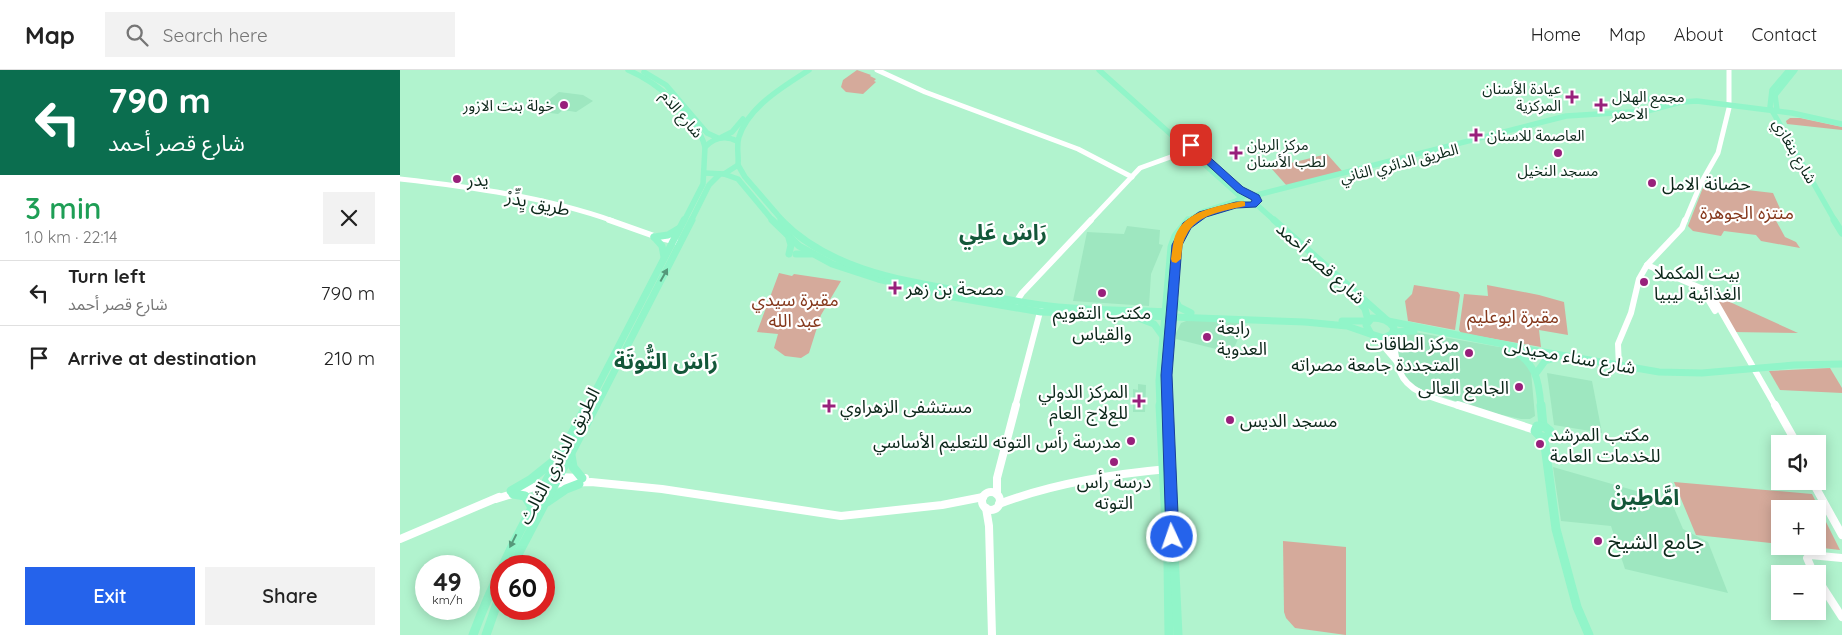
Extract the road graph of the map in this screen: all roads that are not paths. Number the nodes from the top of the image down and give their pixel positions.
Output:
1 (628, 70) edge
2 (640, 70) edge
3 (803, 70) edge
4 (809, 70) edge
5 (877, 70) edge
6 (1099, 70) edge
7 (1106, 70) edge
8 (1729, 70) edge
9 (1789, 70) edge
10 (1795, 70) edge
11 (1649, 99) dead end
12 (1775, 104) junction
13 (1666, 106) junction
14 (1729, 106) junction
15 (1775, 113) junction
16 (1800, 116) junction
17 (1784, 123) junction
18 (1842, 125) edge
19 (720, 138) junction
20 (737, 141) junction
21 (704, 147) junction
22 (1190, 150) junction
23 (738, 166) junction
24 (705, 173) junction
25 (722, 174) junction
26 (1132, 177) junction
27 (400, 179) edge
28 (1248, 200) junction
29 (1842, 224) edge
30 (679, 229) junction
31 (1842, 232) edge
32 (654, 237) junction
33 (789, 238) junction
34 (672, 242) junction
35 (681, 243) junction
36 (812, 254) junction
37 (664, 257) junction
38 (1647, 265) junction
39 (1701, 288) junction
40 (1169, 294) junction
41 (1016, 302) junction
42 (1041, 309) junction
43 (1142, 312) junction
44 (1168, 314) junction
45 (1192, 315) junction
46 (1134, 317) junction
47 (1368, 320) junction
48 (1388, 321) junction
49 (1393, 333) junction
50 (1166, 335) junction
51 (1374, 336) junction
52 (1507, 348) junction
53 (1535, 352) junction
54 (1558, 357) junction
55 (1397, 363) junction
56 (1842, 365) edge
57 (1617, 367) junction
58 (1752, 369) junction
59 (1537, 370) junction
60 (1539, 428) junction
61 (1787, 435) edge
62 (1792, 435) edge
63 (571, 455) junction
64 (560, 456) junction
65 (1166, 469) junction
66 (558, 480) junction
67 (545, 481) junction
68 (580, 481) junction
69 (1817, 490) edge
70 (1821, 490) edge
71 (512, 492) junction
72 (991, 501) junction
73 (532, 506) junction
74 (544, 506) junction
75 (1842, 528) edge
76 (1842, 535) edge
77 (400, 538) edge
78 (518, 555) edge
79 (1842, 558) edge
80 (1810, 565) edge
81 (1826, 593) edge
82 (1842, 618) edge
83 (491, 620) edge
84 (472, 635) edge
85 (486, 635) edge
86 (992, 635) edge
87 (1169, 635) edge
88 (1178, 635) edge
89 (1589, 635) edge

1 - 21 main road, شارع الدَم
2 - 19 main road, شارع الدَم
3 - 19 main road
4 - 20 main road
5 - 26 street
6 - 22 main road, شارع قصر أحمد
7 - 28 main road, شارع قصر أحمد
8 - 14 street
9 - 15 main road, شارع بنغازي
10 - 12 main road, شارع بنغازي
11 - 13 main road
12 - 15 main road, شارع بنغازي
12 - 16 main road
13 - 14 main road, الطريق الدائري الثاني
13 - 28 main road, الطريق الدائري الثاني
14 - 15 main road, الطريق الدائري الثاني
14 - 28 main road, الطريق الدائري الثاني
14 - 38 street
15 - 16 main road, الطريق الدائري الثاني
15 - 17 main road, شارع بنغازي
15 - 31 main road, شارع بنغازي
16 - 17 main road
16 - 18 main road
17 - 29 main road, شارع بنغازي
19 - 20 main road
19 - 21 main road
20 - 23 main road
21 - 24 main road
22 - 26 street
22 - 28 main road, شارع قصر أحمد
23 - 25 main road
23 - 41 main road
24 - 25 main road
24 - 30 main road, الطريق الدائري الثالث
25 - 33 main road
25 - 35 main road, الطريق الدائري الثالث
26 - 41 street
27 - 32 street, طريق يِدِّرْ
28 - 40 main road, الطريق الدائري الثاني
28 - 47 main road, شارع قصر أحمد
28 - 48 main road, شارع قصر أحمد
30 - 32 main road
30 - 34 main road, الطريق الدائري الثالث
32 - 34 street, طريق يِدِّرْ
32 - 37 main road
33 - 36 main road
33 - 36 main road
34 - 35 street, طريق يِدِّرْ
34 - 37 main road, الطريق الدائري الثالث
63 -> 35 main road, الطريق الدائري الثالث
36 - 42 main road
37 - 64 main road, الطريق الدائري الثالث
38 - 39 street
38 - 57 street
39 - 58 street
39 - 58 street
40 - 43 main road
40 - 44 main road, الطريق الدائري الثاني
40 - 45 main road
41 - 42 main road
42 - 43 main road
42 - 46 main road
42 - 72 street
43 - 44 main road
44 - 45 main road
44 - 46 main road
44 - 50 main road, الطريق الدائري الثاني
45 - 47 main road
45 - 50 main road
45 - 51 main road
46 - 50 main road
47 - 48 main road
47 - 51 main road
48 - 49 main road
48 - 53 main road, شارع سناء محيدلى
49 - 51 main road
49 - 52 main road
49 - 55 street
50 - 65 main road, الطريق الدائري الثاني
51 - 55 street
52 - 53 main road
52 - 59 main road
53 - 54 main road, شارع سناء محيدلى
53 - 57 main road, شارع سناء محيدلى
53 - 59 main road
54 - 57 main road, شارع سناء محيدلى
54 - 59 main road
55 - 60 street
56 - 58 main road, شارع سناء محيدلى
57 - 58 main road, شارع سناء محيدلى
58 - 61 street
58 - 62 street
59 - 60 main road
60 - 89 main road
63 - 66 main road, الطريق الدائري الثالث
63 - 68 main road
64 - 67 main road, الطريق الدائري الثالث
64 - 71 main road
65 - 72 street
65 - 87 main road, الطريق الدائري الثاني
65 - 88 main road, الطريق الدائري الثاني
66 - 67 street
66 - 68 street
66 - 74 main road, الطريق الدائري الثالث
67 - 71 street
67 - 73 main road, الطريق الدائري الثالث
68 - 72 street
68 - 74 main road
69 - 76 street
70 - 75 street
71 - 73 main road
71 - 77 street
72 - 86 street
73 -> 84 main road, الطريق الدائري الثالث
74 - 78 main road, الطريق الدائري الثالث
79 - 80 street
81 - 82 street
83 - 85 main road

